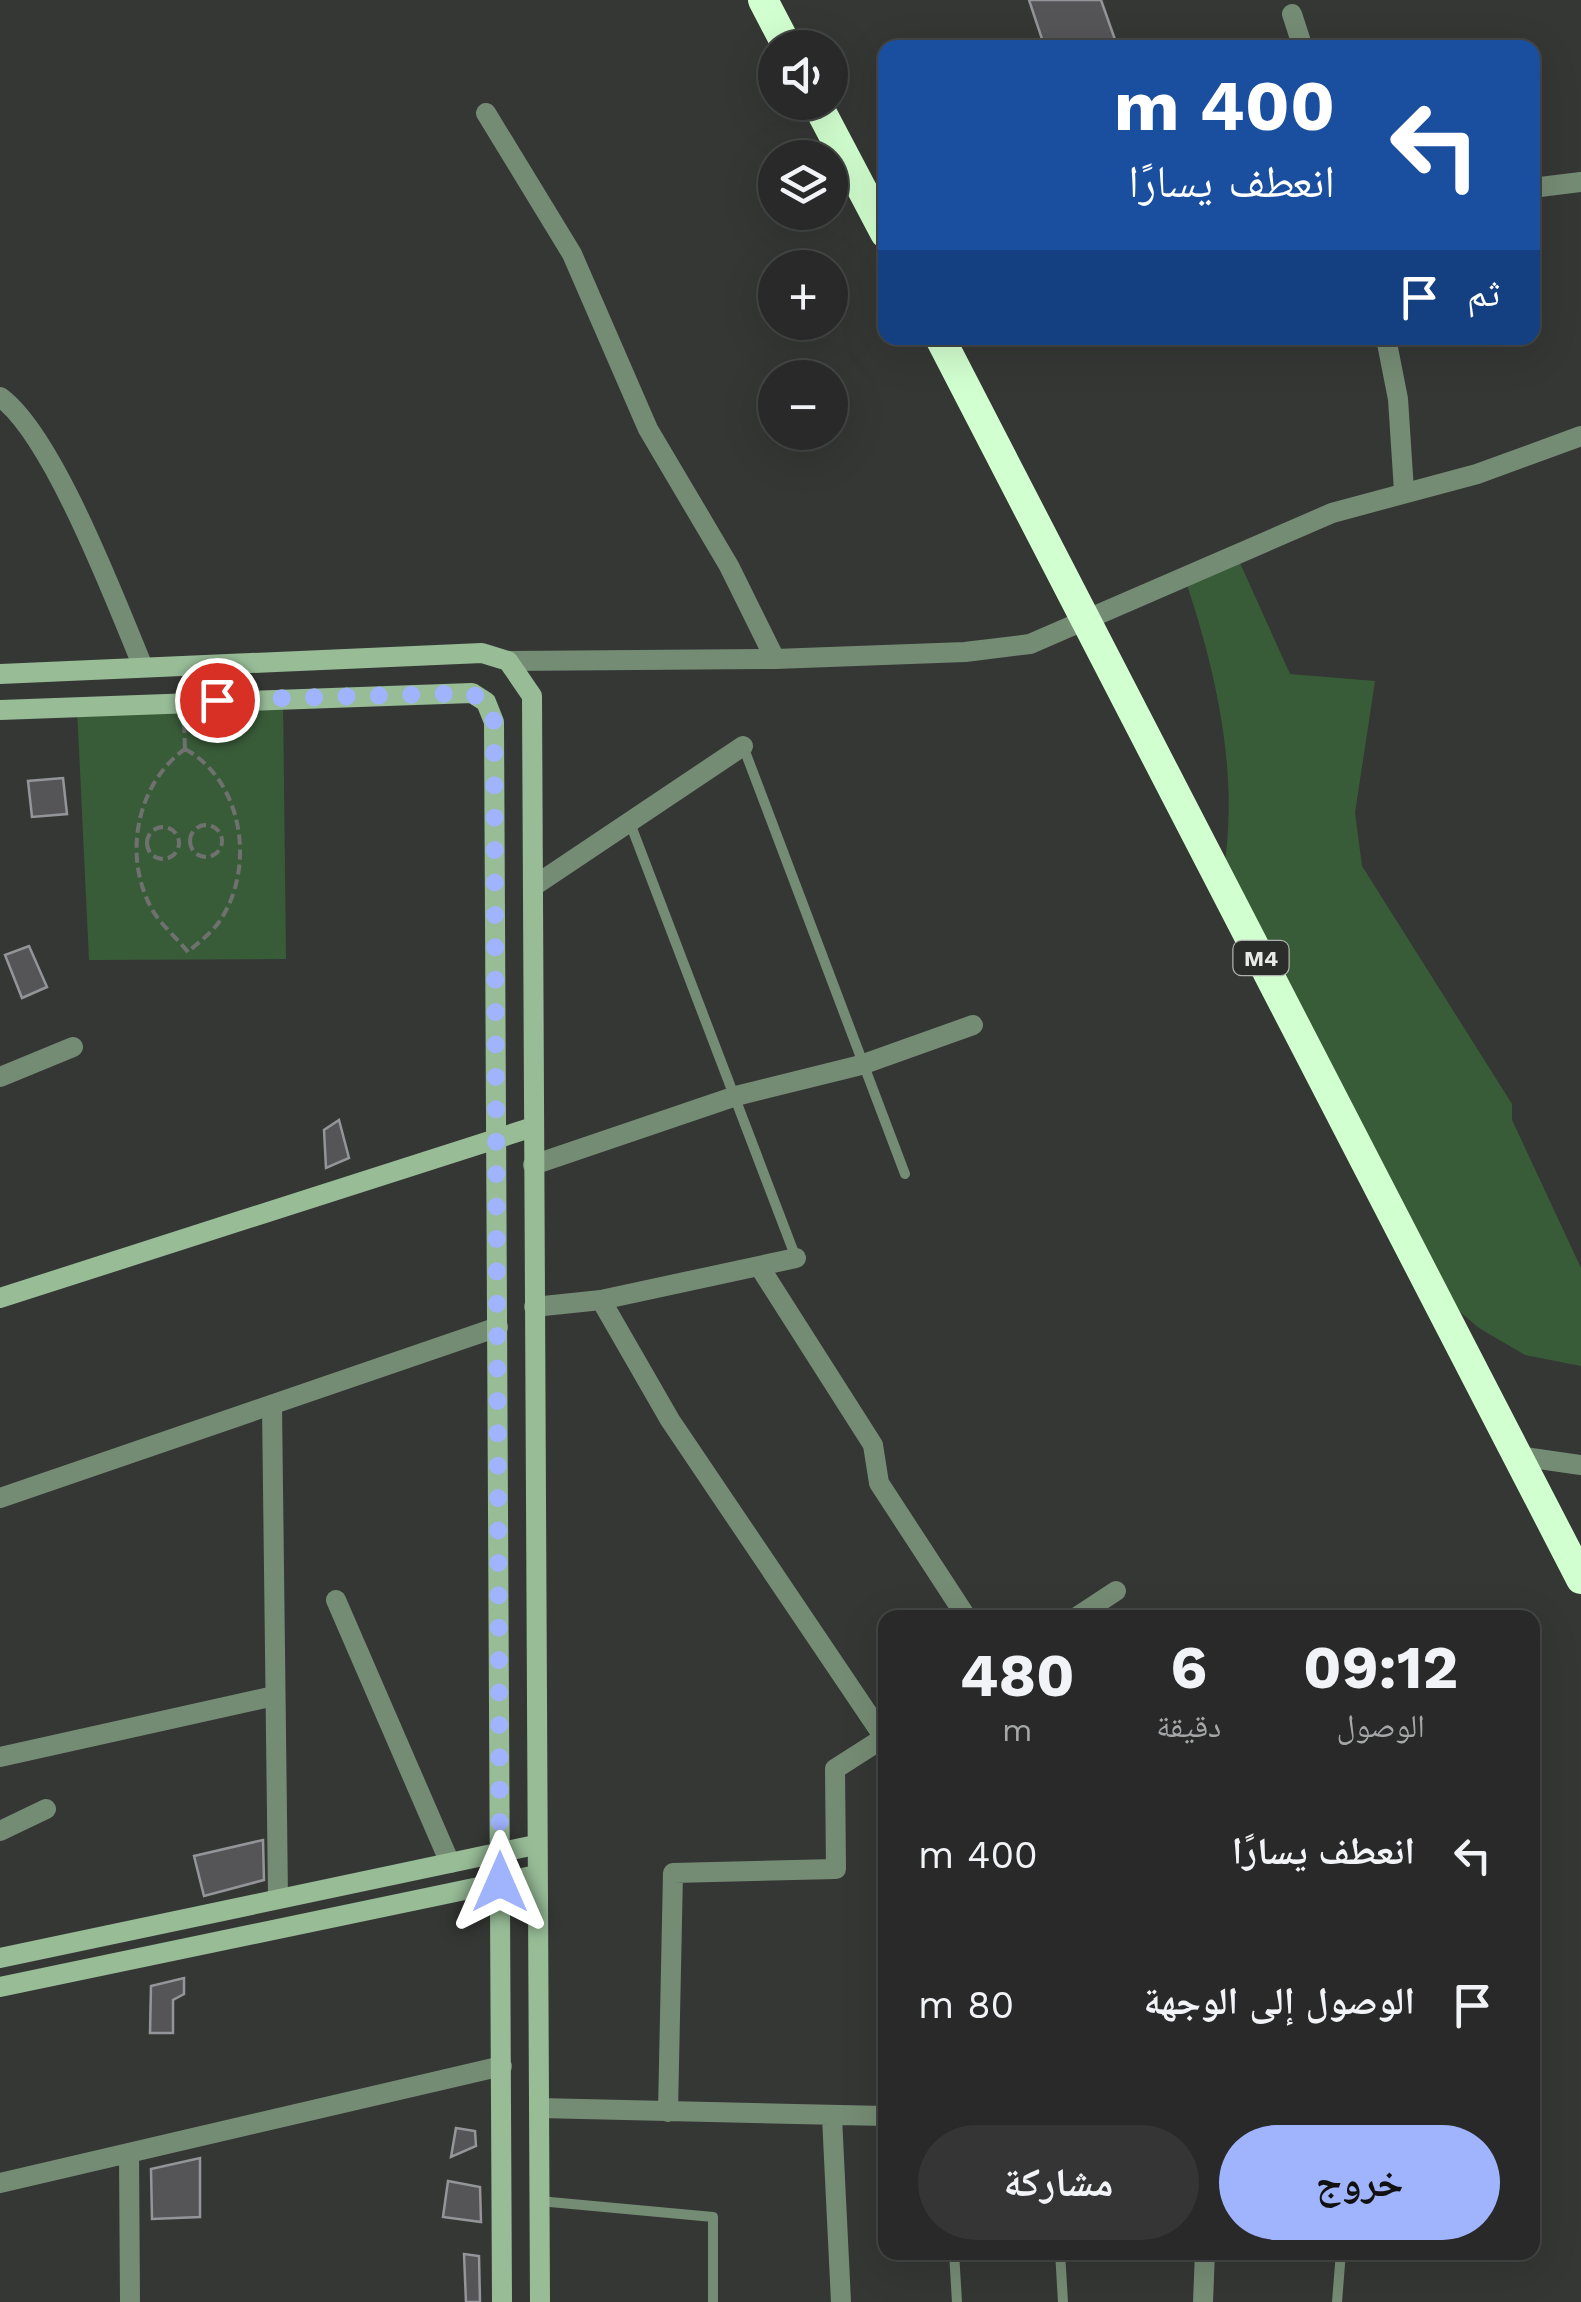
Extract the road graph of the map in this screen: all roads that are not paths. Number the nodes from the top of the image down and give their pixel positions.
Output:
1 (762, 0) edge
2 (1292, 14) dead end
3 (778, 30) edge
4 (1300, 40) edge
5 (486, 113) dead end
6 (825, 120) edge
7 (1581, 182) edge
8 (1540, 187) edge
9 (878, 220) edge
10 (944, 345) edge
11 (1387, 345) edge
12 (0, 397) edge
13 (1581, 436) edge
14 (1404, 490) junction
15 (1086, 622) junction
16 (775, 660) junction
17 (508, 662) junction
18 (143, 667) junction
19 (0, 674) edge
20 (0, 710) edge
21 (744, 746) joint
22 (630, 822) junction
23 (534, 886) junction
24 (972, 1024) dead end
25 (73, 1047) dead end
26 (861, 1066) junction
27 (0, 1077) edge
28 (736, 1096) junction
29 (533, 1127) junction
30 (497, 1139) junction
31 (533, 1165) junction
32 (905, 1174) dead end
33 (796, 1258) joint
34 (759, 1266) junction
35 (0, 1298) edge
36 (601, 1300) junction
37 (534, 1307) junction
38 (498, 1327) junction
39 (272, 1405) junction
40 (1518, 1456) junction
41 (1581, 1464) edge
42 (0, 1498) edge
43 (1581, 1579) edge
44 (1116, 1591) dead end
45 (336, 1600) dead end
46 (962, 1610) edge
47 (1087, 1610) edge
48 (274, 1696) junction
49 (878, 1728) edge
50 (878, 1742) edge
51 (0, 1757) edge
52 (46, 1809) dead end
53 (0, 1831) edge
54 (535, 1845) junction
55 (500, 1853) junction
56 (450, 1863) junction
57 (536, 1875) junction
58 (500, 1882) junction
59 (278, 1897) junction
60 (0, 1958) edge
61 (0, 1988) edge
62 (502, 2066) junction
63 (539, 2108) junction
64 (668, 2112) junction
65 (878, 2116) edge
66 (832, 2117) junction
67 (129, 2154) junction
68 (0, 2183) edge
69 (539, 2201) junction
70 (954, 2260) edge
71 (1060, 2260) edge
72 (1205, 2260) edge
73 (1340, 2260) edge
74 (130, 2302) edge
75 (502, 2302) edge
76 (540, 2302) edge
77 (713, 2302) edge
78 (841, 2302) edge
79 (957, 2302) edge
80 (1063, 2302) edge
81 (1203, 2302) edge
82 (1337, 2302) edge

1 - 3 highway
2 - 4 street
5 - 16 street
6 - 9 highway
7 - 8 street
10 - 15 highway, M4
11 - 14 street
12 - 18 street
13 - 14 street
14 - 15 street
15 - 16 street
15 - 40 highway, M4
16 - 17 street
17 - 18 street
17 - 23 street
18 - 19 street
20 - 30 street
21 - 22 street
21 - 26 lane
22 - 23 street
22 - 28 lane
23 - 29 street
24 - 26 street
25 - 27 street
26 - 28 street
26 - 32 lane
28 - 31 street
28 - 33 lane
29 - 30 street
29 - 31 street
30 - 35 street
30 - 38 street
31 - 37 street
33 - 34 street
34 - 36 street
34 - 46 street
36 - 37 street
36 - 49 street
37 - 54 street
38 - 39 street
38 - 55 street
39 - 42 street
39 - 48 street
40 - 41 street
40 - 43 highway, M4
44 - 47 street
45 - 56 street
48 - 51 street
48 - 59 street
50 - 64 street
52 - 53 street
54 - 55 street
54 - 57 street
55 - 56 street
55 - 58 street
56 - 59 street
57 - 58 street
57 - 63 street
58 - 61 street
58 - 62 street
59 - 60 street
62 - 67 street
62 - 75 street
63 - 64 street
63 - 69 street
64 - 66 street
65 - 66 street
66 - 78 street
67 - 68 street
67 - 74 street
69 - 76 street
69 - 77 lane
70 - 79 lane
71 - 80 lane
72 - 81 street
73 - 82 lane

